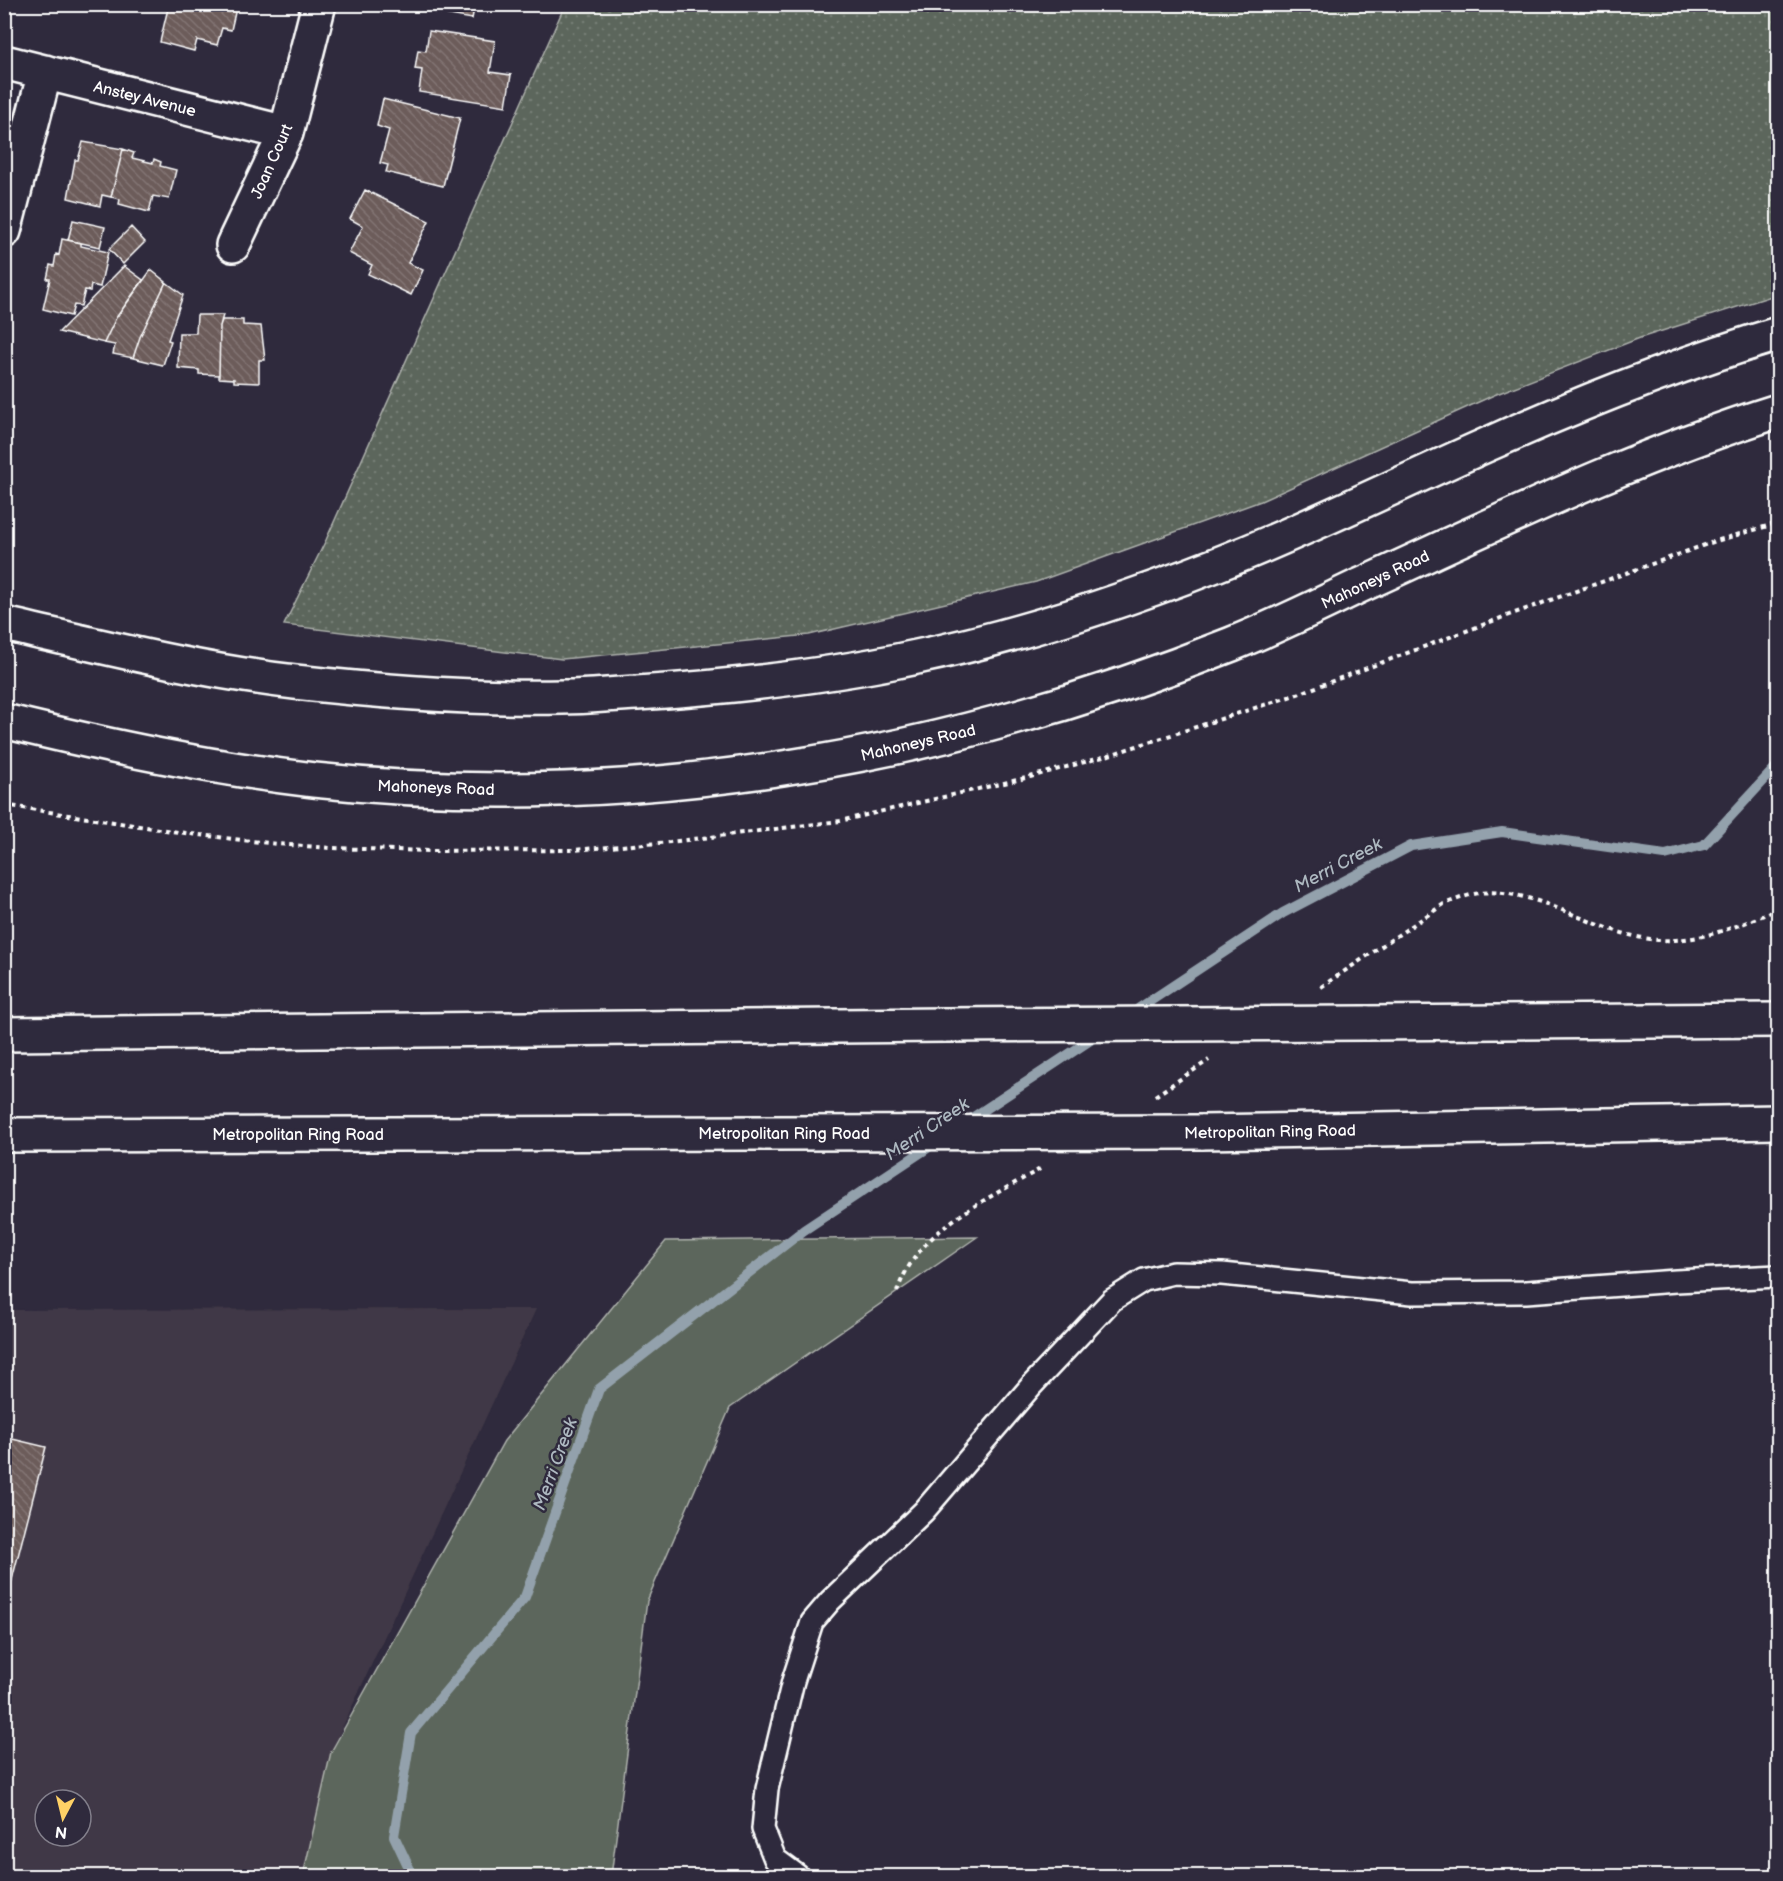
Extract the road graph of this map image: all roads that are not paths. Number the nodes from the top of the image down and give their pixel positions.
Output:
1 (319, 4) edge
2 (4, 62) edge
3 (45, 72) junction
4 (286, 133) junction
5 (4, 231) edge
6 (233, 245) dead end
7 (1779, 334) edge
8 (1779, 411) edge
9 (4, 624) edge
10 (4, 721) edge
11 (1779, 1020) edge
12 (4, 1034) edge
13 (1779, 1122) edge
14 (4, 1135) edge
15 (1779, 1276) edge
16 (798, 1876) edge

1 - 4 main road, Joan Court
2 - 3 main road, Anstey Avenue
3 - 4 main road, Anstey Avenue
3 - 5 main road
4 - 6 main road, Joan Court
7 - 9 main road
8 - 10 main road, Mahoneys Road
11 - 12 main road, bridge
13 - 14 main road, Metropolitan Ring Road, bridge
15 - 16 lane

